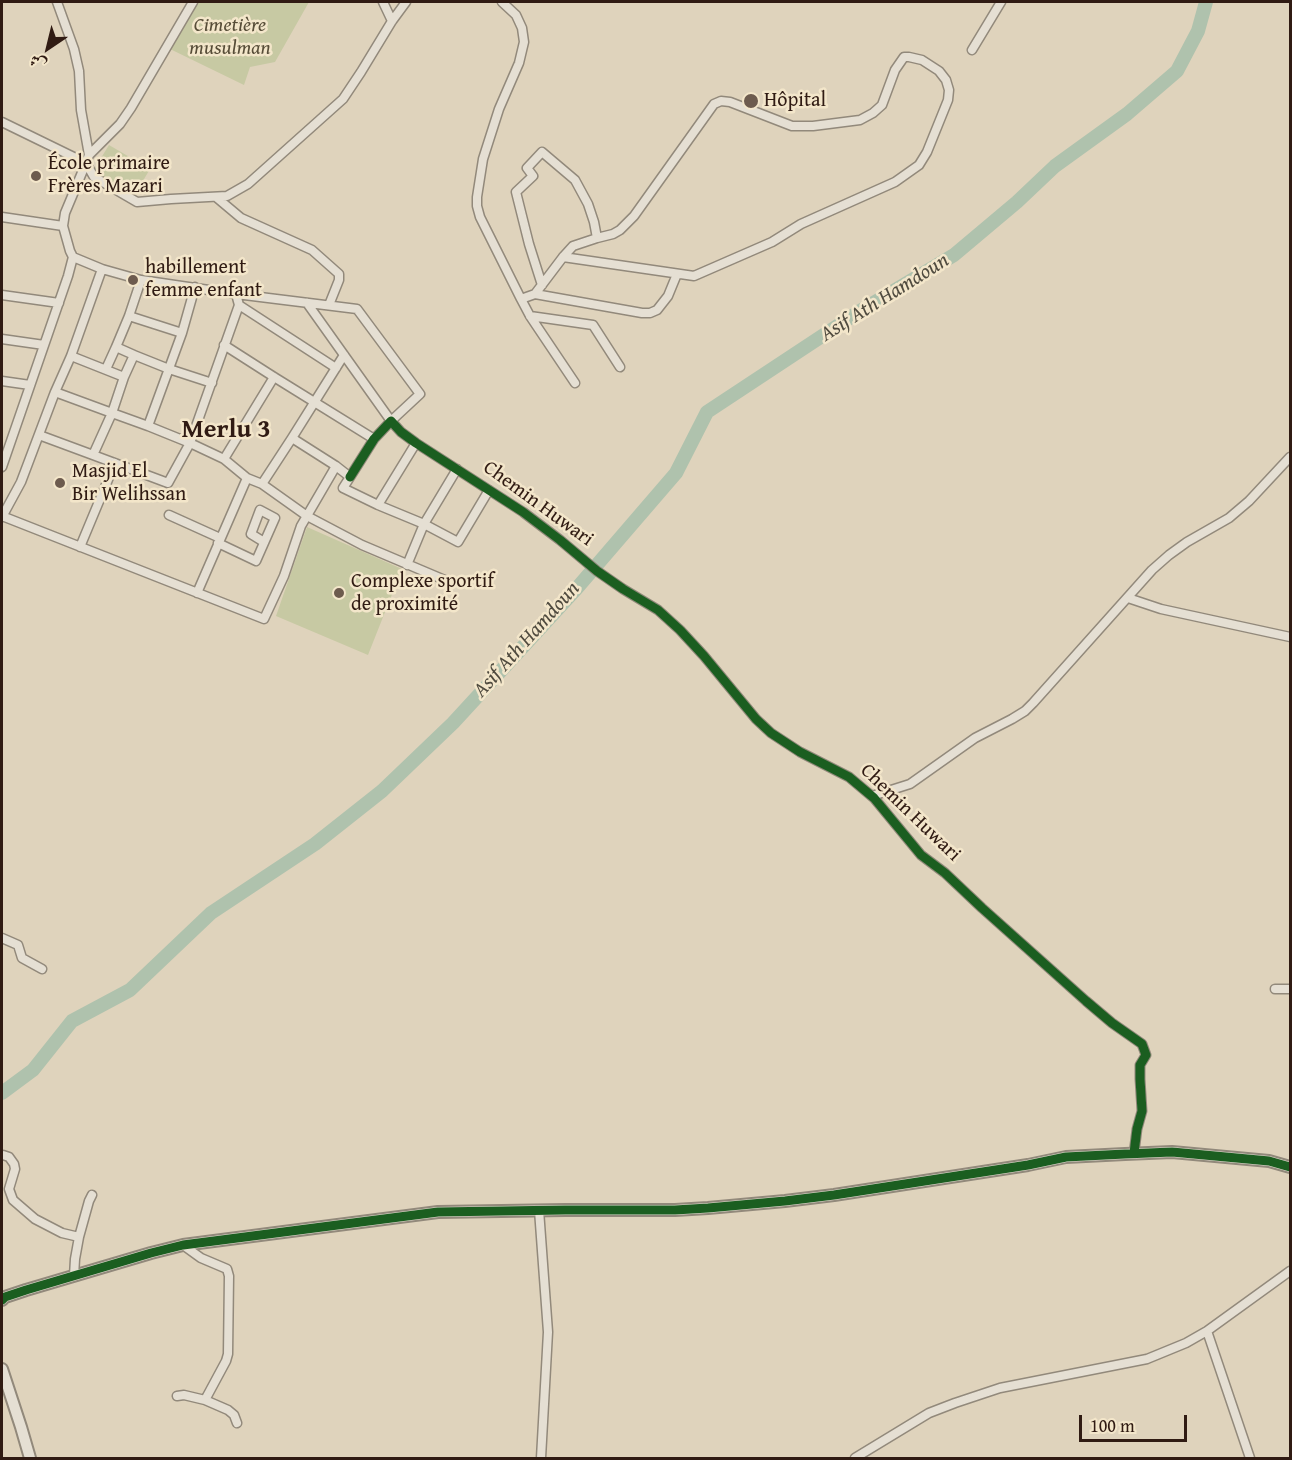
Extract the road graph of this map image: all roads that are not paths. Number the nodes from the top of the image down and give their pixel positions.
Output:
1 (57, 2) edge
2 (383, 2) edge
3 (406, 2) edge
4 (502, 2) edge
5 (1001, 2) edge
6 (189, 4) edge
7 (392, 21) junction
8 (972, 50) dead end
9 (2, 122) edge
10 (87, 159) junction
11 (216, 197) junction
12 (2, 217) edge
13 (63, 226) junction
14 (597, 238) junction
15 (73, 256) junction
16 (563, 257) junction
17 (102, 269) junction
18 (677, 274) junction
19 (141, 280) junction
20 (542, 285) junction
21 (195, 287) junction
22 (236, 294) junction
23 (535, 294) junction
24 (2, 295) edge
25 (521, 299) junction
26 (59, 303) junction
27 (307, 303) junction
28 (239, 305) junction
29 (329, 305) junction
30 (129, 316) junction
31 (530, 316) junction
32 (182, 333) junction
33 (2, 339) edge
34 (44, 345) junction
35 (224, 345) junction
36 (116, 347) junction
37 (134, 355) junction
38 (344, 355) junction
39 (71, 356) junction
40 (620, 367) dead end
41 (336, 368) junction
42 (106, 369) junction
43 (169, 369) junction
44 (124, 377) junction
45 (274, 377) junction
46 (2, 381) edge
47 (575, 382) dead end
48 (212, 383) junction
49 (30, 385) junction
50 (55, 392) junction
51 (314, 402) junction
52 (112, 413) junction
53 (391, 421) junction
54 (148, 426) junction
55 (39, 435) junction
56 (292, 438) junction
57 (374, 439) junction
58 (190, 443) junction
59 (416, 443) junction
60 (93, 454) junction
61 (1290, 458) edge
62 (224, 459) junction
63 (115, 463) junction
64 (336, 466) junction
65 (2, 467) edge
66 (457, 468) junction
67 (350, 477) junction
68 (247, 478) junction
69 (262, 483) junction
70 (489, 490) junction
71 (378, 505) junction
72 (169, 515) dead end
73 (307, 516) junction
74 (2, 517) edge
75 (424, 524) junction
76 (219, 541) junction
77 (264, 542) dead end
78 (80, 547) junction
79 (407, 565) junction
80 (447, 581) dead end
81 (197, 593) junction
82 (1128, 598) junction
83 (1290, 637) edge
84 (872, 796) junction
85 (2, 938) edge
86 (42, 969) dead end
87 (1275, 989) dead end
88 (1290, 989) edge
89 (1134, 1154) junction
90 (3, 1155) edge
91 (1290, 1167) edge
92 (92, 1195) dead end
93 (539, 1210) junction
94 (79, 1237) junction
95 (183, 1245) junction
96 (1290, 1271) edge
97 (74, 1276) junction
98 (2, 1300) edge
99 (1207, 1331) junction
100 (2, 1369) edge
101 (177, 1396) dead end
102 (205, 1400) junction
103 (237, 1423) dead end
104 (30, 1458) edge
105 (541, 1458) edge
106 (855, 1458) edge
107 (1250, 1458) edge

1 - 10 street
2 - 7 street
3 - 7 street
4 - 25 street
5 - 8 street
6 - 10 street
7 - 11 street
9 - 10 street
10 - 11 street
10 - 13 street
11 - 29 street
12 - 13 street
13 - 15 street
14 - 16 street
14 - 18 street
14 - 20 street
15 - 17 street
15 - 26 street
16 - 18 street
16 - 20 street
17 - 19 street
17 - 39 street
18 - 23 street
19 - 21 street
19 - 30 street
20 - 23 street
21 - 22 street
21 - 32 street
22 - 27 street
22 - 28 street
23 - 25 street
24 - 26 street
25 - 31 street
26 - 34 street
27 - 29 street
27 - 38 street, Chemin Huwari
28 - 35 street
28 - 41 street
29 - 53 street
30 - 32 street
30 - 36 street
31 - 40 street
31 - 47 street
32 - 43 street
33 - 34 street
34 - 49 street
35 - 45 street
35 - 48 street
36 - 37 street
36 - 42 street
37 - 43 street
37 - 44 street
38 - 41 street
38 - 53 street, Chemin Huwari
39 - 42 street
39 - 50 street
41 - 51 street
42 - 44 street
43 - 48 street
43 - 54 street
44 - 52 street
45 - 51 street
45 - 62 street
46 - 49 street
48 - 58 street
49 - 65 street
50 - 52 street
50 - 55 street
51 - 56 street
51 - 57 street
52 - 54 street
52 - 60 street
53 - 57 street
53 - 59 street, Chemin Huwari
54 - 58 street
55 - 60 street
55 - 74 street
56 - 64 street
56 - 69 street
57 - 67 street
58 - 62 street
58 - 63 street
59 - 66 street, Chemin Huwari
59 - 71 street
60 - 63 street
61 - 82 street
62 - 68 street
63 - 78 street
64 - 67 street
64 - 73 street
66 - 70 street, Chemin Huwari
66 - 75 street
67 - 71 street
68 - 69 street
68 - 76 street
69 - 73 street
70 - 75 street
70 - 84 street, Chemin Huwari
71 - 75 street
72 - 76 street
73 - 79 street
73 - 81 street
74 - 78 street
75 - 79 street
76 - 77 street
76 - 81 street
78 - 81 street
79 - 80 street
82 - 83 street
82 - 84 street
84 - 89 street, Chemin Huwari
85 - 86 street
87 - 88 street
89 - 91 street
89 - 93 street
90 - 94 street
92 - 94 street
93 - 95 street
93 - 105 street
94 - 97 street
95 - 97 street
95 - 102 street
96 - 99 street
97 - 98 street
99 - 106 street
99 - 107 street
100 - 104 street
101 - 102 street
102 - 103 street

